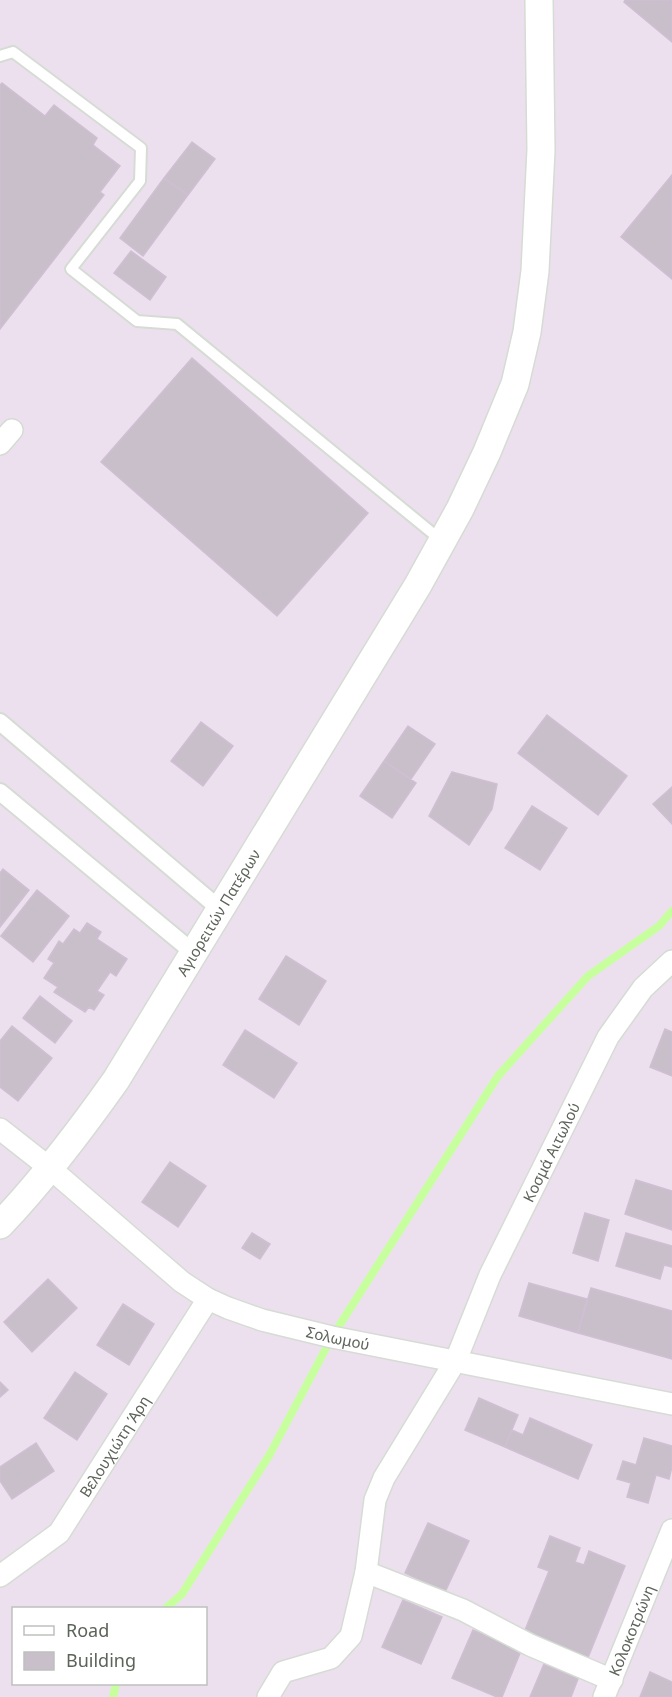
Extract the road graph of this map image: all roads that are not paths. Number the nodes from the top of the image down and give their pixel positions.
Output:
1 (539, 0) edge
2 (0, 56) edge
3 (442, 542) junction
4 (0, 722) edge
5 (0, 792) edge
6 (221, 910) junction
7 (194, 953) junction
8 (672, 961) edge
9 (0, 1129) edge
10 (51, 1169) junction
11 (0, 1225) edge
12 (208, 1299) junction
13 (456, 1360) junction
14 (672, 1404) edge
15 (672, 1530) edge
16 (366, 1572) junction
17 (0, 1576) edge
18 (608, 1688) edge
19 (268, 1697) edge

1 - 3 street, Αγιορειτών Πατέρων
2 - 3 lane
3 - 6 street, Αγιορειτών Πατέρων
4 - 6 street
5 - 7 street
6 - 7 street, Αγιορειτών Πατέρων
7 - 10 street, Αγιορειτών Πατέρων
8 - 13 street, Κοσμά Αιτωλού
9 - 10 street, Σολωμού
10 - 11 street, Αγιορειτών Πατέρων
10 - 12 street, Σολωμού
12 - 13 street, Σολωμού
12 - 17 street, Βελουχιώτη Άρη
13 - 14 street, Σολωμού
13 - 16 street, Κοσμά Αιτωλού
15 - 18 street, Κολοκοτρώνη
16 - 18 street
16 - 19 street, Κοσμά Αιτωλού

